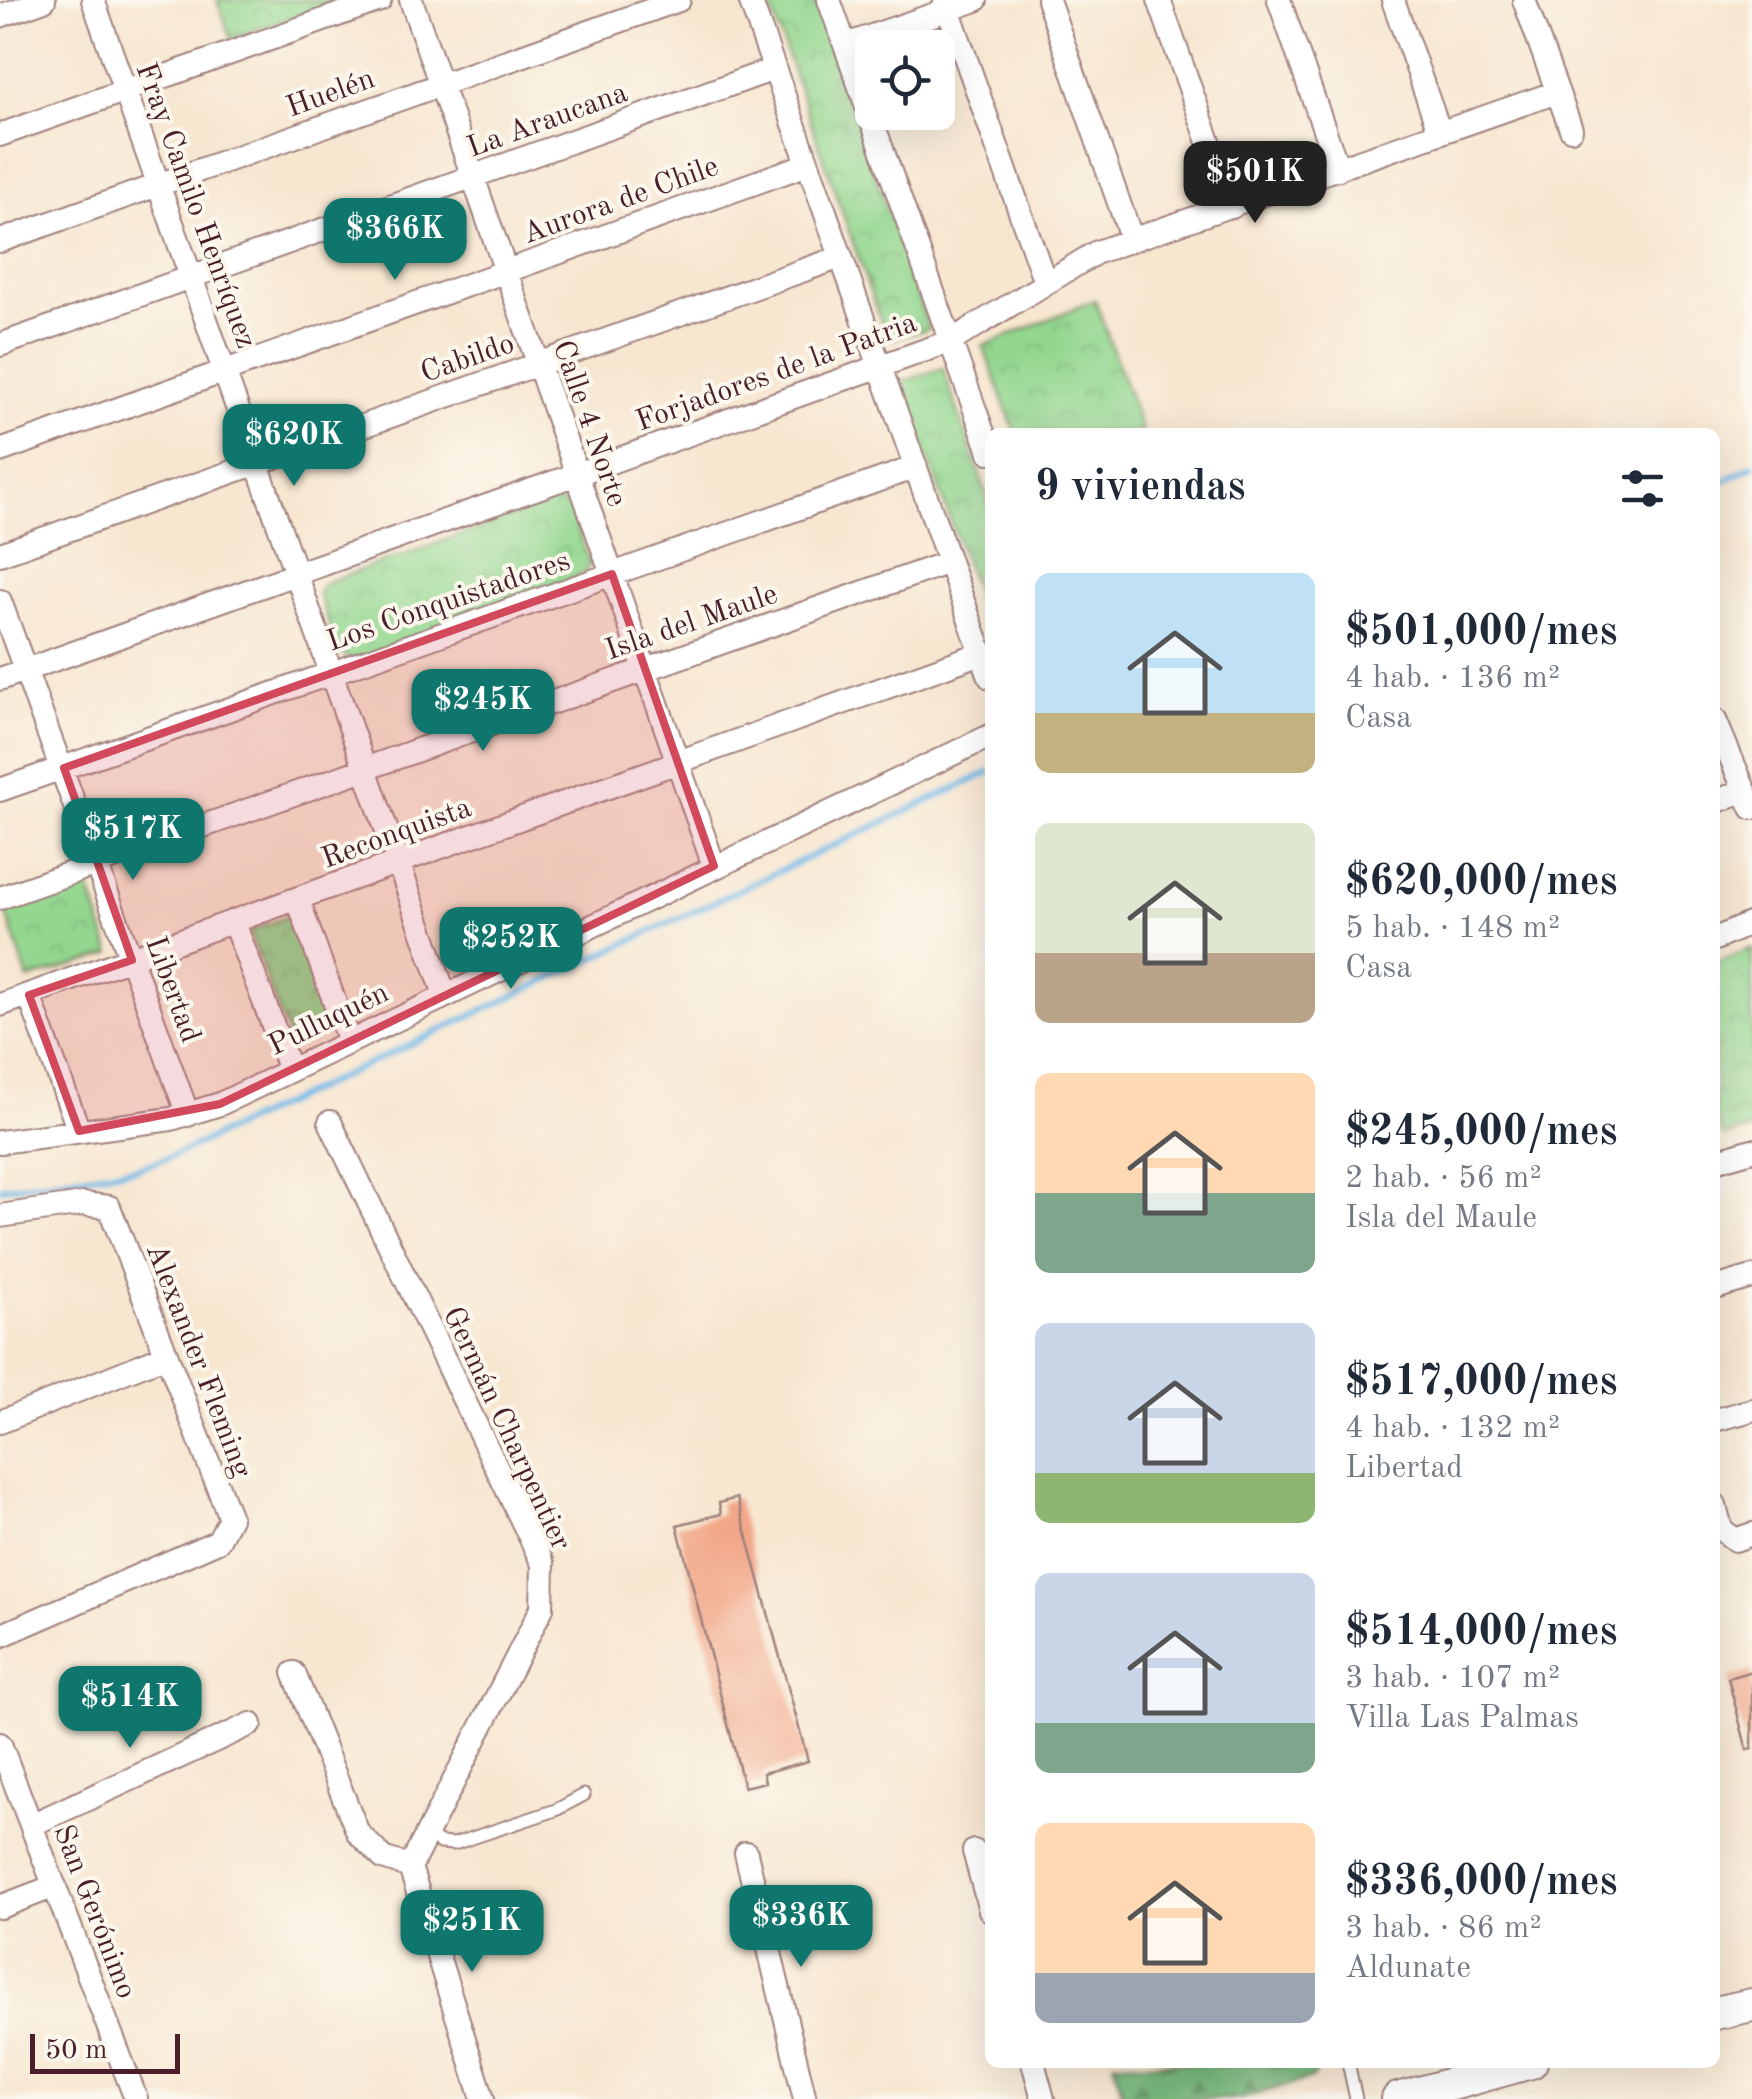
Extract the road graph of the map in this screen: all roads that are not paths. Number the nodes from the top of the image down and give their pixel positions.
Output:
1 (44, 0) edge
2 (92, 0) edge
3 (380, 0) edge
4 (412, 0) edge
5 (680, 0) edge
6 (750, 0) edge
7 (830, 0) edge
8 (976, 0) edge
9 (1048, 0) edge
10 (1160, 0) edge
11 (1279, 0) edge
12 (1392, 0) edge
13 (1524, 0) edge
14 (947, 5) edge
15 (0, 16) edge
16 (846, 46) junction
17 (774, 69) junction
18 (441, 84) junction
19 (125, 91) junction
20 (1558, 92) junction
21 (1571, 129) dead end
22 (1440, 133) junction
23 (0, 135) edge
24 (808, 164) junction
25 (1338, 169) junction
26 (473, 176) junction
27 (158, 185) junction
28 (1232, 207) junction
29 (1132, 240) junction
30 (0, 241) edge
31 (841, 257) junction
32 (506, 272) junction
33 (191, 277) junction
34 (1045, 282) junction
35 (950, 341) junction
36 (0, 345) edge
37 (538, 364) junction
38 (880, 366) junction
39 (224, 372) junction
40 (985, 438) edge
41 (0, 451) edge
42 (257, 463) junction
43 (916, 467) junction
44 (577, 474) junction
45 (0, 554) edge
46 (949, 562) junction
47 (296, 574) junction
48 (612, 574) junction
49 (0, 601) edge
50 (982, 653) junction
51 (985, 662) edge
52 (28, 669) junction
53 (646, 669) junction
54 (332, 673) junction
55 (0, 680) edge
56 (1720, 732) edge
57 (985, 738) edge
58 (678, 762) junction
59 (64, 768) junction
60 (365, 768) junction
61 (0, 790) edge
62 (1748, 799) edge
63 (1720, 802) edge
64 (98, 863) junction
65 (399, 864) junction
66 (714, 866) junction
67 (0, 898) edge
68 (298, 900) junction
69 (234, 923) junction
70 (1752, 923) edge
71 (1720, 937) edge
72 (132, 960) junction
73 (28, 995) junction
74 (446, 995) junction
75 (0, 1005) edge
76 (349, 1042) junction
77 (290, 1070) junction
78 (188, 1115) junction
79 (330, 1122) dead end
80 (78, 1131) junction
81 (0, 1142) edge
82 (1752, 1150) edge
83 (1720, 1160) edge
84 (0, 1216) edge
85 (1752, 1277) edge
86 (1720, 1287) edge
87 (164, 1356) junction
88 (1752, 1410) edge
89 (1720, 1419) edge
90 (0, 1422) edge
91 (1720, 1524) edge
92 (1752, 1534) edge
93 (0, 1636) edge
94 (294, 1674) dead end
95 (251, 1724) dead end
96 (0, 1744) edge
97 (584, 1796) dead end
98 (31, 1825) junction
99 (427, 1834) junction
100 (974, 1851) dead end
101 (746, 1852) dead end
102 (410, 1867) junction
103 (54, 1886) junction
104 (985, 1892) edge
105 (0, 1907) edge
106 (1751, 2007) edge
107 (1720, 2013) edge
108 (1034, 2068) edge
109 (1349, 2068) edge
110 (1509, 2068) edge
111 (136, 2099) edge
112 (483, 2099) edge
113 (804, 2099) edge
114 (1043, 2099) edge
115 (1356, 2099) edge
116 (1398, 2099) edge

1 - 15 street
2 - 19 street, Fray Camilo Henríquez
3 - 19 street
4 - 18 street, Calle 4 Norte
5 - 18 street, Huelén
6 - 17 street
7 - 16 street
8 - 14 street
9 - 29 street
10 - 28 street
11 - 25 street
12 - 22 street
13 - 20 street
14 - 16 street
14 - 34 street
16 - 35 street
17 - 24 street
17 - 26 street, La Araucana
18 - 26 street, Calle 4 Norte
18 - 27 street, Huelén
19 - 23 street
19 - 27 street, Fray Camilo Henríquez
20 - 21 street
20 - 22 street, Forjadores de la Patria
22 - 25 street, Forjadores de la Patria
24 - 31 street
24 - 32 street, Aurora de Chile
25 - 28 street, Forjadores de la Patria
26 - 32 street, Calle 4 Norte
26 - 33 street, La Araucana
27 - 30 street, Huelén
27 - 33 street, Fray Camilo Henríquez
28 - 29 street, Forjadores de la Patria
29 - 34 street, Forjadores de la Patria
31 - 37 street, Cabildo
31 - 38 street
32 - 37 street, Calle 4 Norte
32 - 39 street, Aurora de Chile
33 - 36 street, La Araucana
33 - 39 street, Fray Camilo Henríquez
34 - 35 street, Forjadores de la Patria
35 - 38 street, Forjadores de la Patria
35 - 40 street
37 - 42 street, Cabildo
37 - 44 street, Calle 4 Norte
38 - 43 street
38 - 44 street, Forjadores de la Patria
39 - 41 street, Aurora de Chile
39 - 42 street, Fray Camilo Henríquez
42 - 45 street, Cabildo
42 - 47 street, Fray Camilo Henríquez
43 - 46 street
43 - 48 street, Los Conquistadores
44 - 47 street, Forjadores de la Patria
44 - 48 street, Calle 4 Norte
46 - 50 street
46 - 53 street, Isla del Maule
47 - 52 street, Forjadores de la Patria
47 - 54 street, Fray Camilo Henríquez
48 - 53 street, Calle 4 Norte
48 - 54 street, Los Conquistadores
49 - 52 street, Libertad
50 - 51 street
50 - 58 street, Reconquista
52 - 55 street, Forjadores de la Patria
52 - 59 street, Libertad
53 - 58 street, Calle 4 Norte
53 - 60 street, Isla del Maule
54 - 59 street, Los Conquistadores
54 - 60 street, Fray Camilo Henríquez
56 - 62 street
57 - 66 street, Pulluquén
58 - 65 street, Reconquista
58 - 66 street, Calle 4 Norte
59 - 61 street, Los Conquistadores
59 - 64 street, Libertad
60 - 64 street, Isla del Maule
60 - 65 street, Fray Camilo Henríquez
62 - 63 street
64 - 67 street, Isla del Maule
64 - 72 street, Libertad
65 - 68 street, Reconquista
65 - 74 street, Fray Camilo Henríquez
66 - 74 street, Pulluquén
68 - 69 street, Reconquista
68 - 76 street
69 - 72 street, Reconquista
69 - 77 street
70 - 71 street
72 - 73 street, Reconquista
72 - 78 street, Libertad
73 - 75 street, Reconquista
73 - 80 street
74 - 76 street, Pulluquén
76 - 77 street, Pulluquén
77 - 78 street, Pulluquén
78 - 80 street, Pulluquén
79 - 99 street, Germán Charpentier
80 - 81 street, Pulluquén
82 - 83 street
84 - 87 street, Alexander Fleming
85 - 86 street
87 - 90 street
87 - 93 street, Alexander Fleming
88 - 89 street
91 - 92 street
94 - 102 street
95 - 98 street
96 - 98 street, San Gerónimo
97 - 99 lane
98 - 103 street, San Gerónimo
99 - 102 street, Germán Charpentier
100 - 104 street
101 - 113 street
102 - 112 street
103 - 105 street
103 - 111 street, San Gerónimo
106 - 107 main road
108 - 114 street
109 - 115 lane
110 - 116 main road

